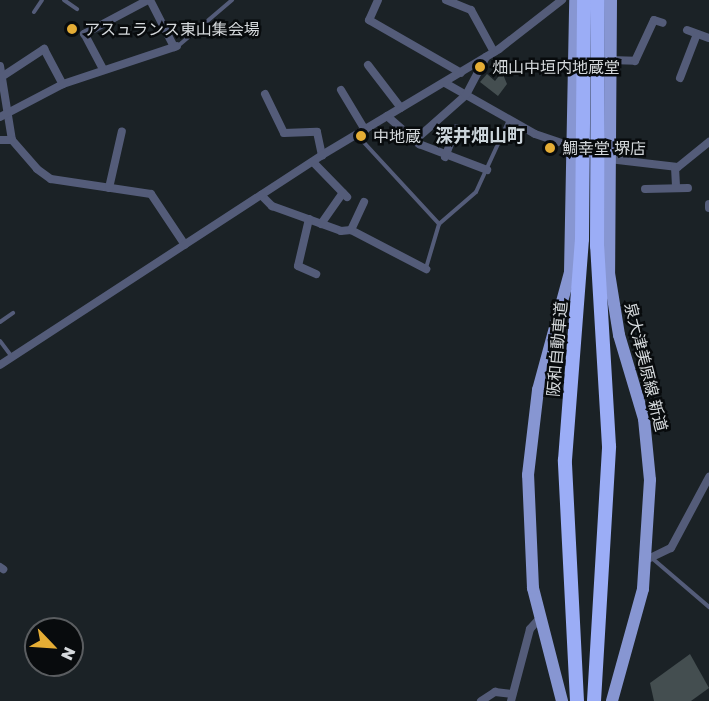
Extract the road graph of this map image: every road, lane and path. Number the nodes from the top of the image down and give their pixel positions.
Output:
1 (42, 0) edge
2 (64, 0) edge
3 (149, 0) edge
4 (232, 0) edge
5 (378, 0) edge
6 (446, 0) edge
7 (562, 0) edge
8 (575, 0) edge
9 (584, 0) edge
10 (598, 0) edge
11 (611, 0) edge
12 (77, 9) dead end
13 (34, 12) dead end
14 (663, 23) dead end
15 (687, 30) dead end
16 (697, 34) junction
17 (709, 38) edge
18 (176, 47) junction
19 (494, 52) junction
20 (486, 57) junction
21 (610, 60) junction
22 (368, 65) dead end
23 (0, 66) edge
24 (103, 69) junction
25 (460, 73) junction
26 (0, 77) edge
27 (680, 78) dead end
28 (445, 83) junction
29 (63, 84) junction
30 (341, 90) dead end
31 (265, 94) dead end
32 (466, 95) junction
33 (401, 108) junction
34 (3, 116) edge
35 (387, 116) junction
36 (509, 120) junction
37 (456, 128) dead end
38 (122, 130) dead end
39 (364, 130) junction
40 (356, 135) junction
41 (0, 140) edge
42 (12, 140) junction
43 (414, 141) junction
44 (709, 142) edge
45 (574, 148) junction
46 (322, 156) junction
47 (445, 157) junction
48 (609, 159) junction
49 (313, 162) junction
50 (675, 167) junction
51 (487, 170) junction
52 (110, 188) junction
53 (676, 188) junction
54 (688, 188) dead end
55 (645, 189) dead end
56 (261, 195) junction
57 (364, 202) dead end
58 (309, 219) junction
59 (321, 224) junction
60 (439, 224) junction
61 (351, 230) junction
62 (185, 245) junction
63 (426, 268) joint
64 (316, 274) dead end
65 (13, 313) dead end
66 (0, 322) edge
67 (0, 341) edge
68 (12, 357) junction
69 (0, 365) edge
70 (709, 477) edge
71 (706, 489) edge
72 (650, 559) junction
73 (709, 607) edge
74 (539, 619) junction
75 (511, 697) edge
76 (481, 701) edge
77 (562, 701) edge
78 (577, 701) edge
79 (594, 701) edge
80 (612, 701) edge

1 - 13 lane
2 - 12 lane
3 - 18 street
3 - 24 street
4 - 18 lane
5 - 25 street
6 - 19 street
7 - 19 street
8 - 45 main road
9 - 78 highway, 阪和自動車道
10 - 79 highway
11 - 21 main road, 泉大津美原線 新道
14 - 21 street
15 - 16 street
16 - 17 street
16 - 27 street
18 - 24 street
19 - 20 street
20 - 25 street
20 - 32 street
21 - 48 main road, 泉大津美原線 新道
22 - 33 street
23 - 26 street
24 - 29 street
25 - 28 street
26 - 29 street
26 - 34 street
28 - 32 street
28 - 33 street
29 - 34 street
30 - 39 street
31 - 46 street
32 - 36 street
32 - 43 street
33 - 35 street
34 - 42 street
35 - 39 street
35 - 43 street
36 - 45 street
36 - 51 lane
37 - 47 street
38 - 52 street
39 - 40 street
40 - 46 street
40 - 60 lane
41 - 42 street
42 - 52 street
43 - 47 street
44 - 50 street
45 - 48 street
45 - 74 main road
46 - 49 street
47 - 51 street
48 - 50 street
48 - 72 main road, 泉大津美原線 新道
49 - 56 street
49 - 59 street
50 - 53 street
51 - 60 lane
52 - 62 street
53 - 54 street
53 - 55 street
56 - 58 street
56 - 62 street
57 - 61 street
58 - 59 street
58 - 64 street
59 - 61 street
60 - 63 lane
61 - 63 street
62 - 68 street
65 - 66 lane
67 - 68 lane
68 - 69 street
70 - 71 street
71 - 72 street
72 - 73 lane
72 - 80 main road, 泉大津美原線 新道
74 - 75 street
74 - 77 main road
75 - 76 street

